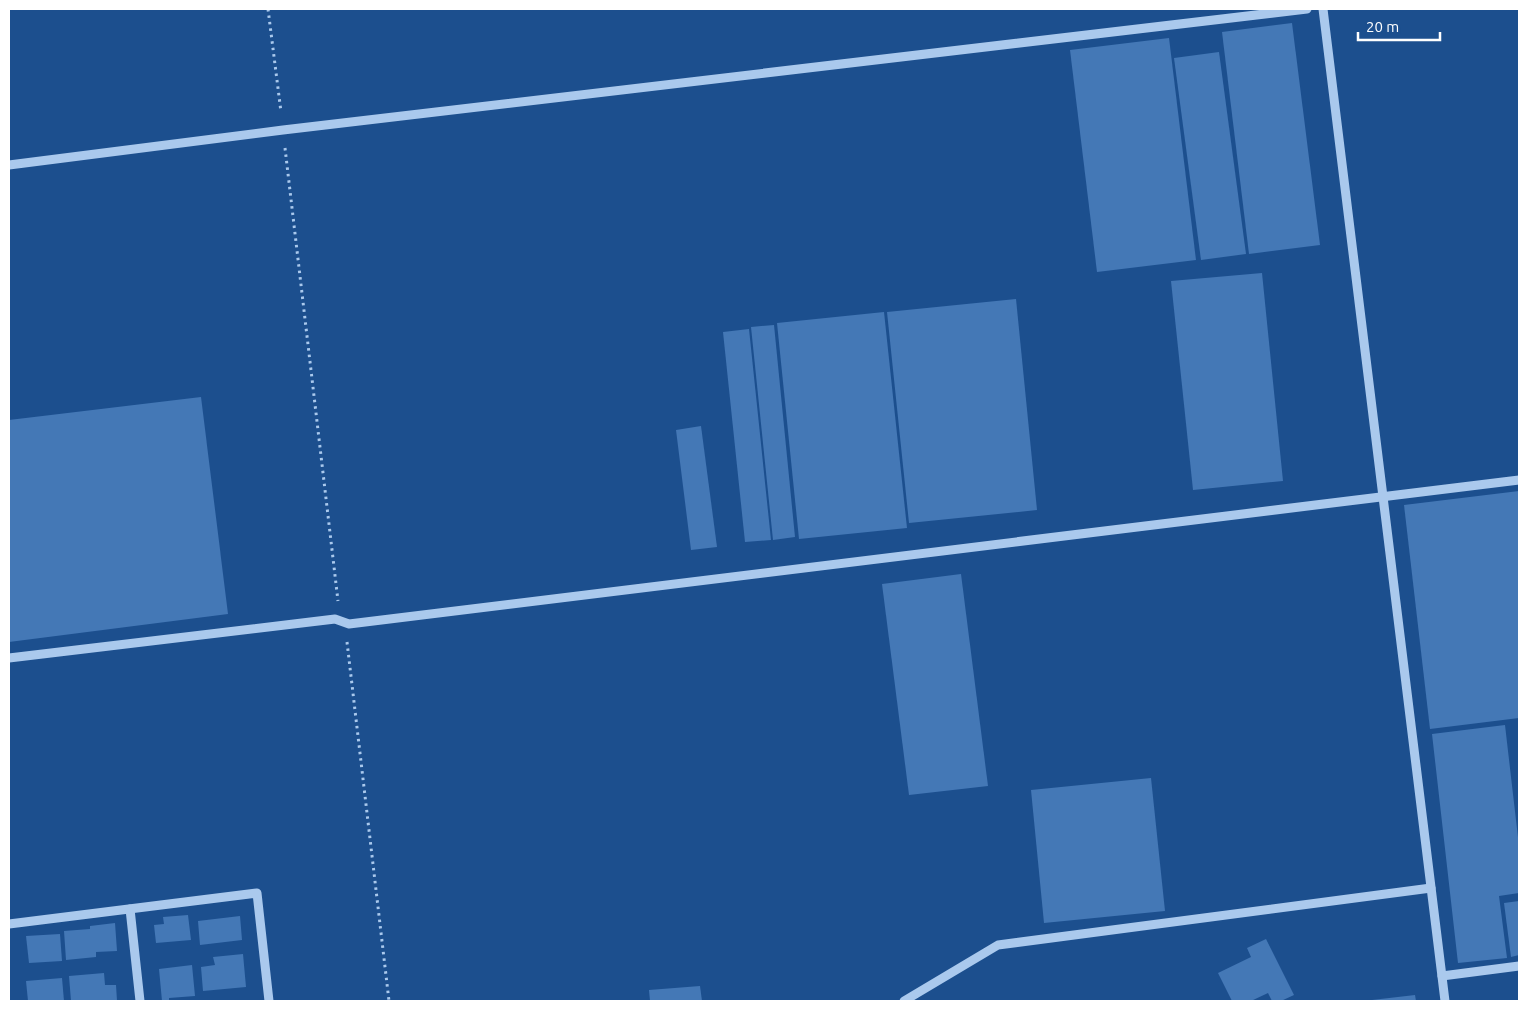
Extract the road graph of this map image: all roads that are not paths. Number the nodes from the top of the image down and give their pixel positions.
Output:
1 (1307, 9) edge
2 (1323, 9) edge
3 (9, 165) edge
4 (1519, 480) edge
5 (1384, 497) junction
6 (9, 658) edge
7 (1431, 888) junction
8 (130, 909) junction
9 (9, 924) edge
10 (1519, 966) edge
11 (1442, 976) junction
12 (140, 1001) edge
13 (269, 1001) edge
14 (904, 1001) edge
15 (1445, 1001) edge

1 - 3 street
2 - 5 street
4 - 5 street
5 - 6 street
5 - 7 street
7 - 11 street
7 - 14 street
8 - 9 street
8 - 12 street
8 - 13 street
10 - 11 street
11 - 15 street

